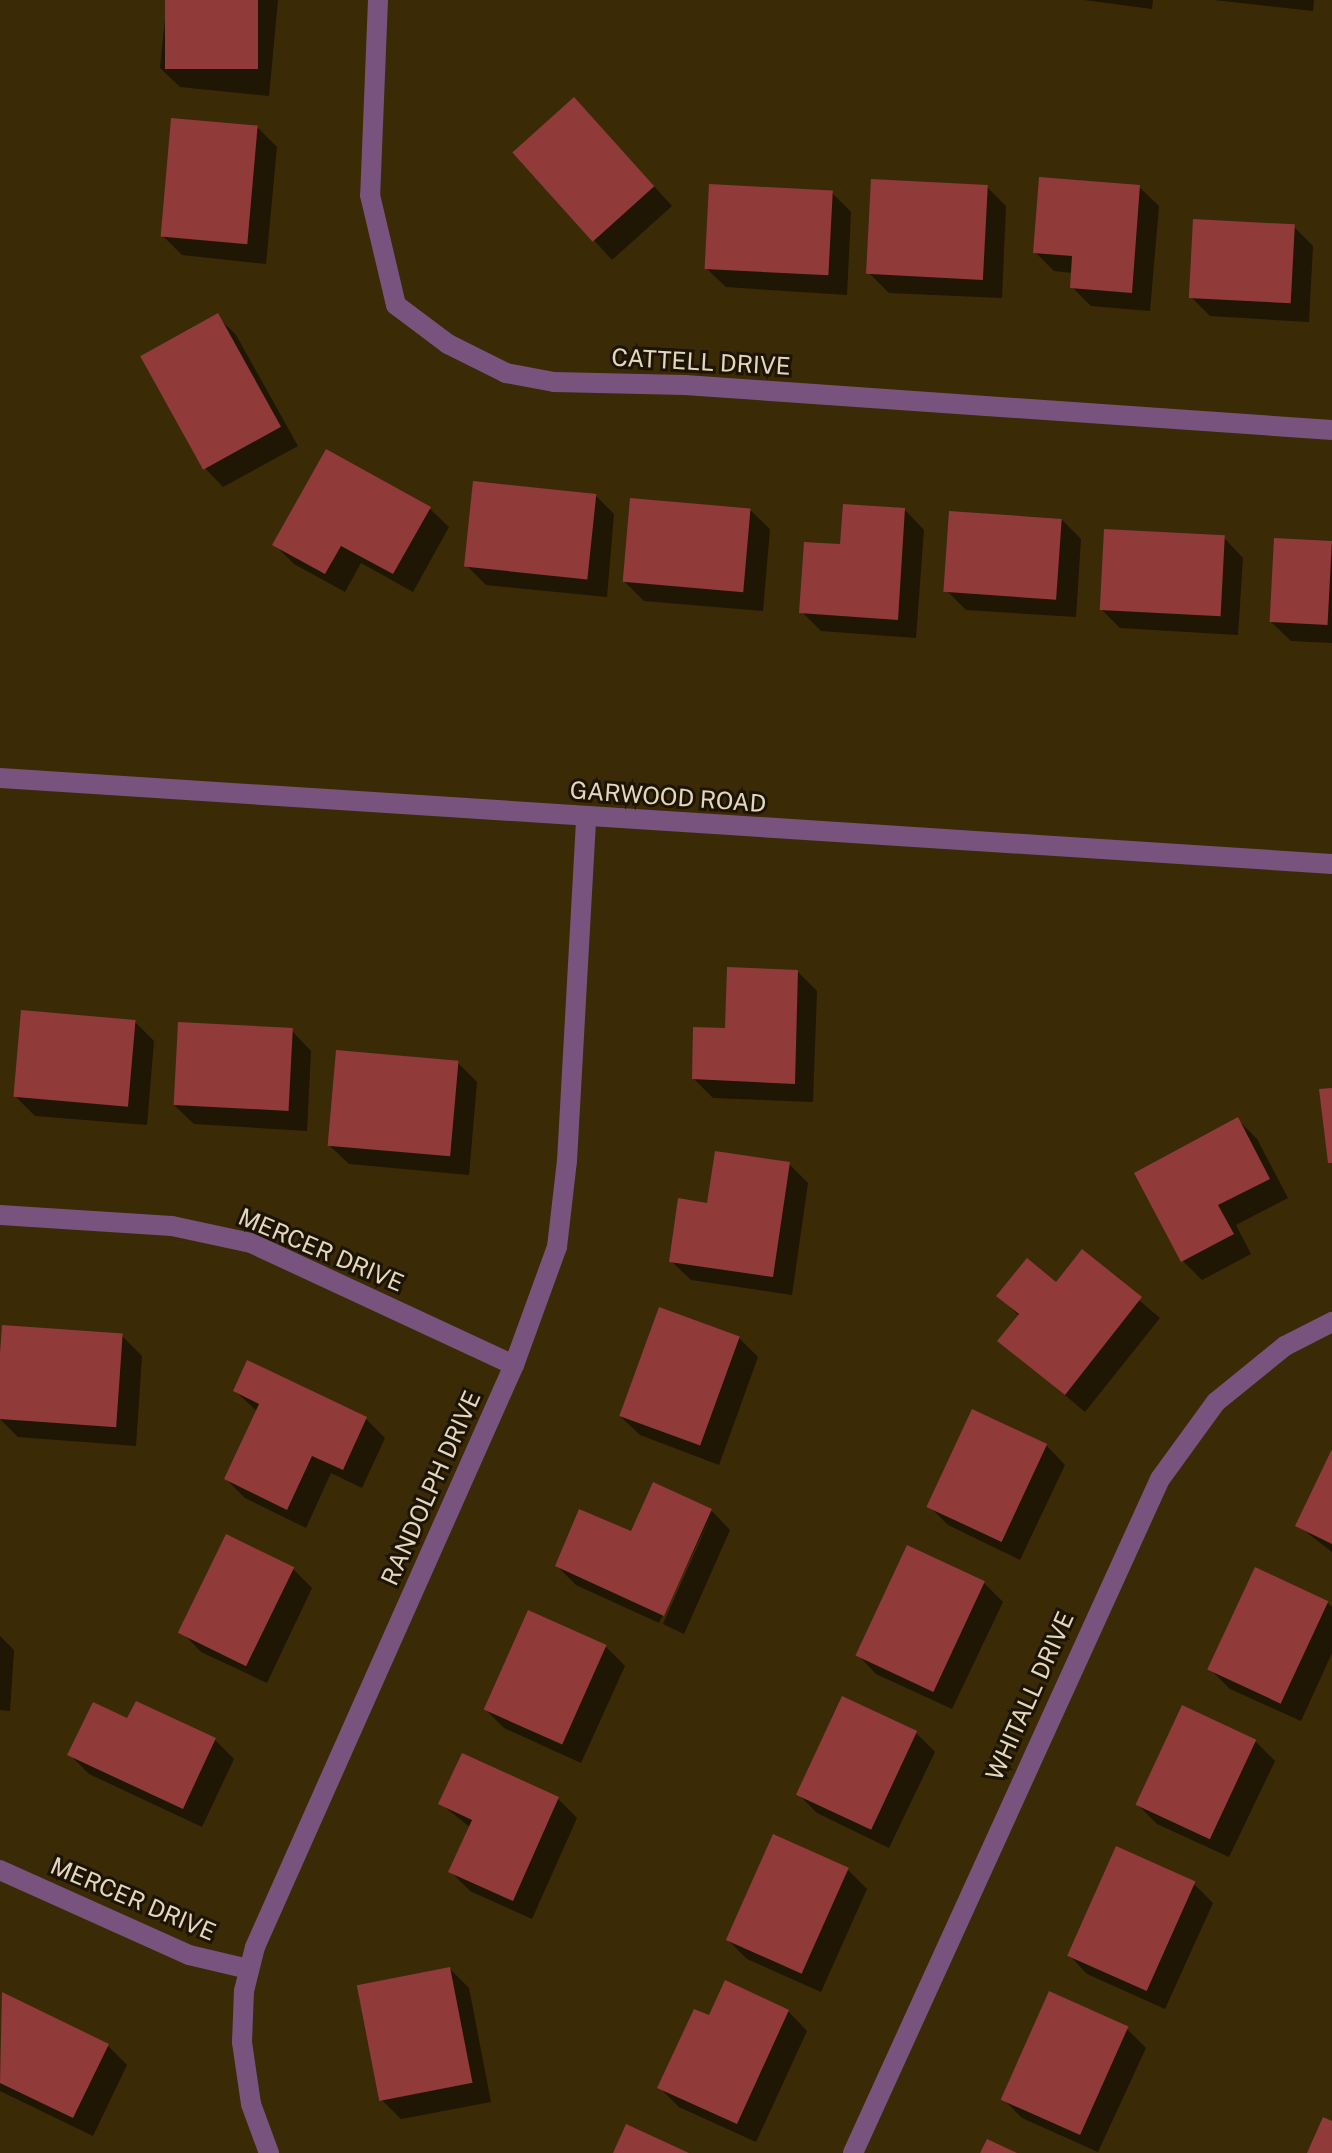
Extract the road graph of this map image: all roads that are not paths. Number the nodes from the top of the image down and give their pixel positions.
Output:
1 (378, 0) edge
2 (1332, 430) edge
3 (0, 778) edge
4 (586, 818) junction
5 (1332, 864) edge
6 (0, 1215) edge
7 (1332, 1322) edge
8 (514, 1365) junction
9 (0, 1870) edge
10 (248, 1969) junction
11 (269, 2153) edge
12 (853, 2153) edge

1 - 2 street, CATTELL DRIVE
3 - 4 street, GARWOOD ROAD
4 - 5 street, GARWOOD ROAD
4 - 8 street, RANDOLPH DRIVE
6 - 8 street, MERCER DRIVE
7 - 12 street, WHITALL DRIVE
8 - 10 street, RANDOLPH DRIVE
9 - 10 street, MERCER DRIVE
10 - 11 street, RANDOLPH DRIVE

